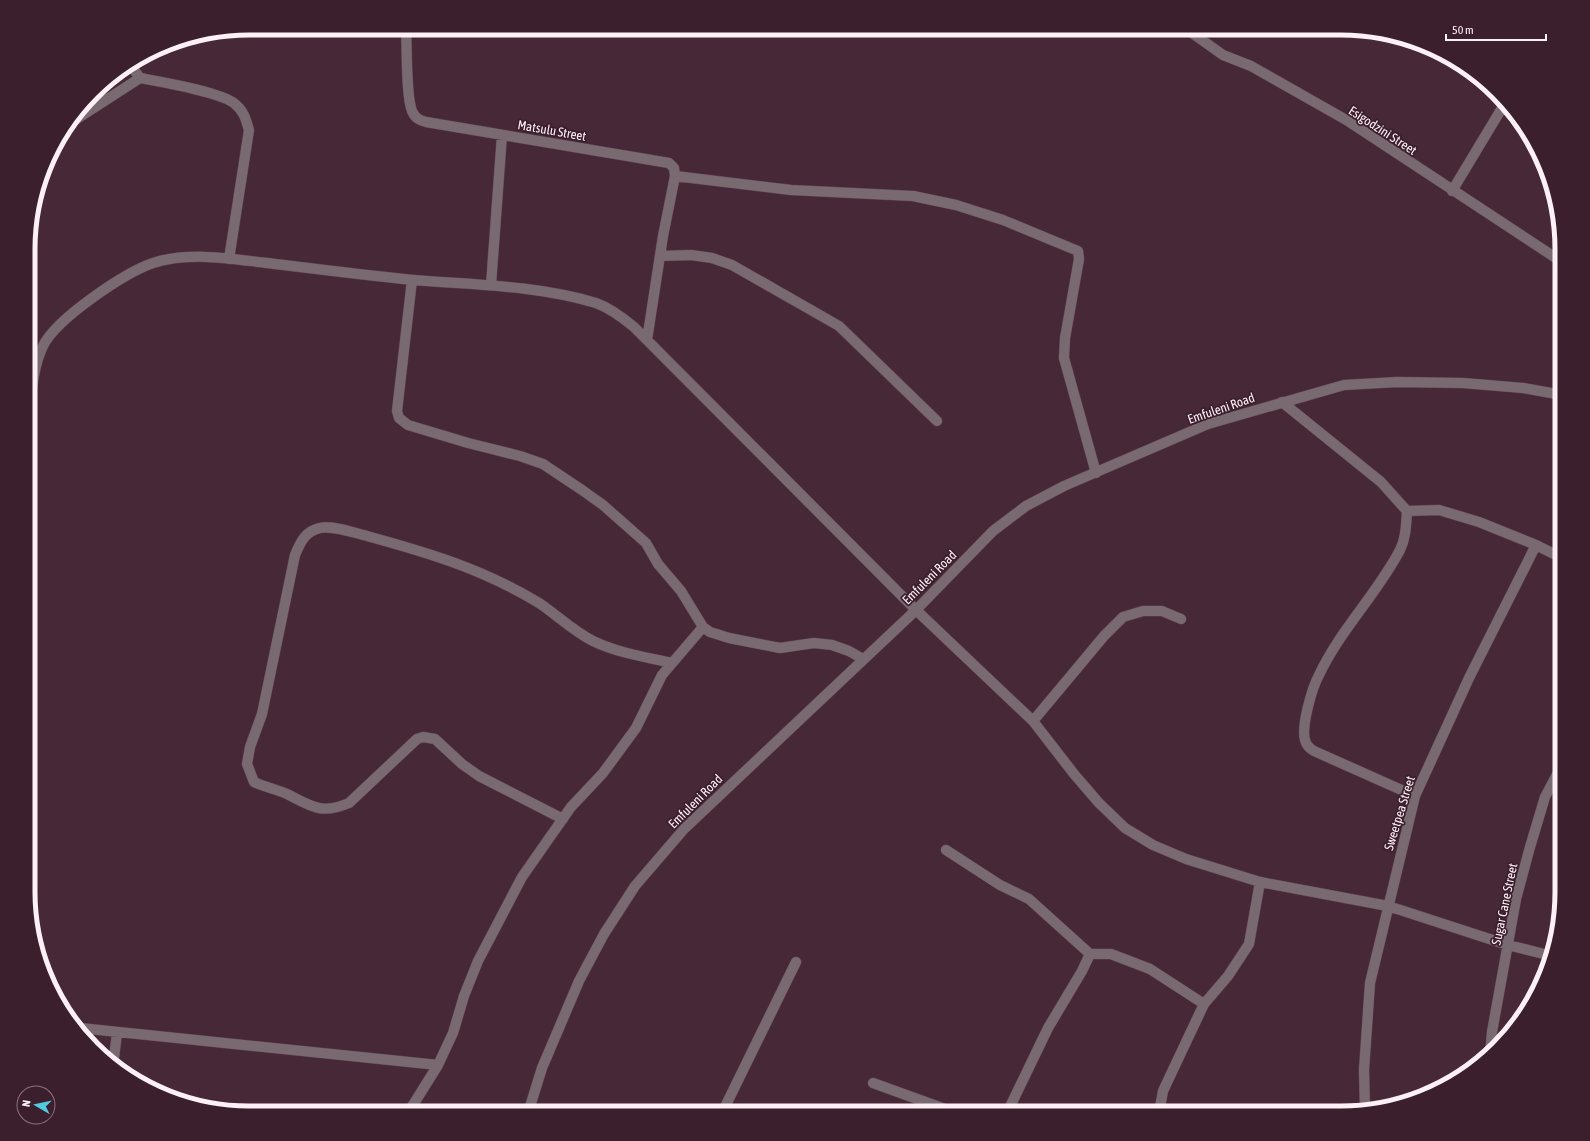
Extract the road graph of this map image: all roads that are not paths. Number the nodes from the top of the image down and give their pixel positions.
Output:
1 (406, 35) edge
2 (1196, 35) edge
3 (133, 69) edge
4 (140, 78) junction
5 (1502, 108) edge
6 (82, 116) edge
7 (502, 135) junction
8 (675, 176) junction
9 (1452, 191) junction
10 (660, 256) junction
11 (1555, 257) edge
12 (229, 259) junction
13 (412, 280) junction
14 (491, 285) junction
15 (647, 340) junction
16 (35, 373) edge
17 (1555, 394) edge
18 (1282, 402) junction
19 (937, 420) dead end
20 (1096, 473) junction
21 (1407, 512) junction
22 (1536, 545) junction
23 (1555, 554) edge
24 (916, 610) junction
25 (1181, 619) dead end
26 (703, 627) junction
27 (863, 659) junction
28 (672, 663) junction
29 (1033, 721) junction
30 (1555, 778) edge
31 (1416, 796) junction
32 (563, 819) junction
33 (946, 850) dead end
34 (1260, 882) junction
35 (1388, 906) junction
36 (1508, 945) junction
37 (1090, 954) junction
38 (1546, 954) edge
39 (796, 962) dead end
40 (1204, 1004) junction
41 (84, 1029) edge
42 (117, 1033) junction
43 (1491, 1044) edge
44 (114, 1058) edge
45 (438, 1065) junction
46 (873, 1083) dead end
47 (1365, 1105) edge
48 (412, 1106) edge
49 (530, 1106) edge
50 (725, 1106) edge
51 (937, 1106) edge
52 (1010, 1106) edge
53 (1160, 1106) edge

1 - 7 street, Matsulu Street
2 - 9 street, Esigodzini Street
3 - 4 street
4 - 6 street
4 - 12 street
5 - 9 street
7 - 8 street, Matsulu Street
7 - 14 street
8 - 10 street
8 - 20 street
9 - 11 street, Esigodzini Street
10 - 15 street
10 - 19 street
12 - 13 street
12 - 16 street
13 - 14 street
13 - 26 street
14 - 15 street
15 - 24 street
17 - 18 street, Emfuleni Road
18 - 20 street, Emfuleni Road
18 - 21 street
20 - 24 street, Emfuleni Road
21 - 22 street
21 - 31 street
22 - 23 street
22 - 31 street, Sweetpea Street
24 - 27 street, Emfuleni Road
24 - 29 street
25 - 29 street
26 - 27 street
26 - 28 street
27 - 49 street, Emfuleni Road
28 - 32 street
28 - 32 street
29 - 34 street
30 - 36 street, Sugar Cane Street
31 - 35 street, Sweetpea Street
32 - 45 street
33 - 37 street
34 - 35 street
34 - 40 street
35 - 36 street
35 - 47 street, Sweetpea Street
36 - 38 street
36 - 43 street, Sugar Cane Street
37 - 40 street
37 - 52 street
39 - 50 street
40 - 53 street
41 - 42 street
42 - 44 street
42 - 45 street
45 - 48 street
46 - 51 street

